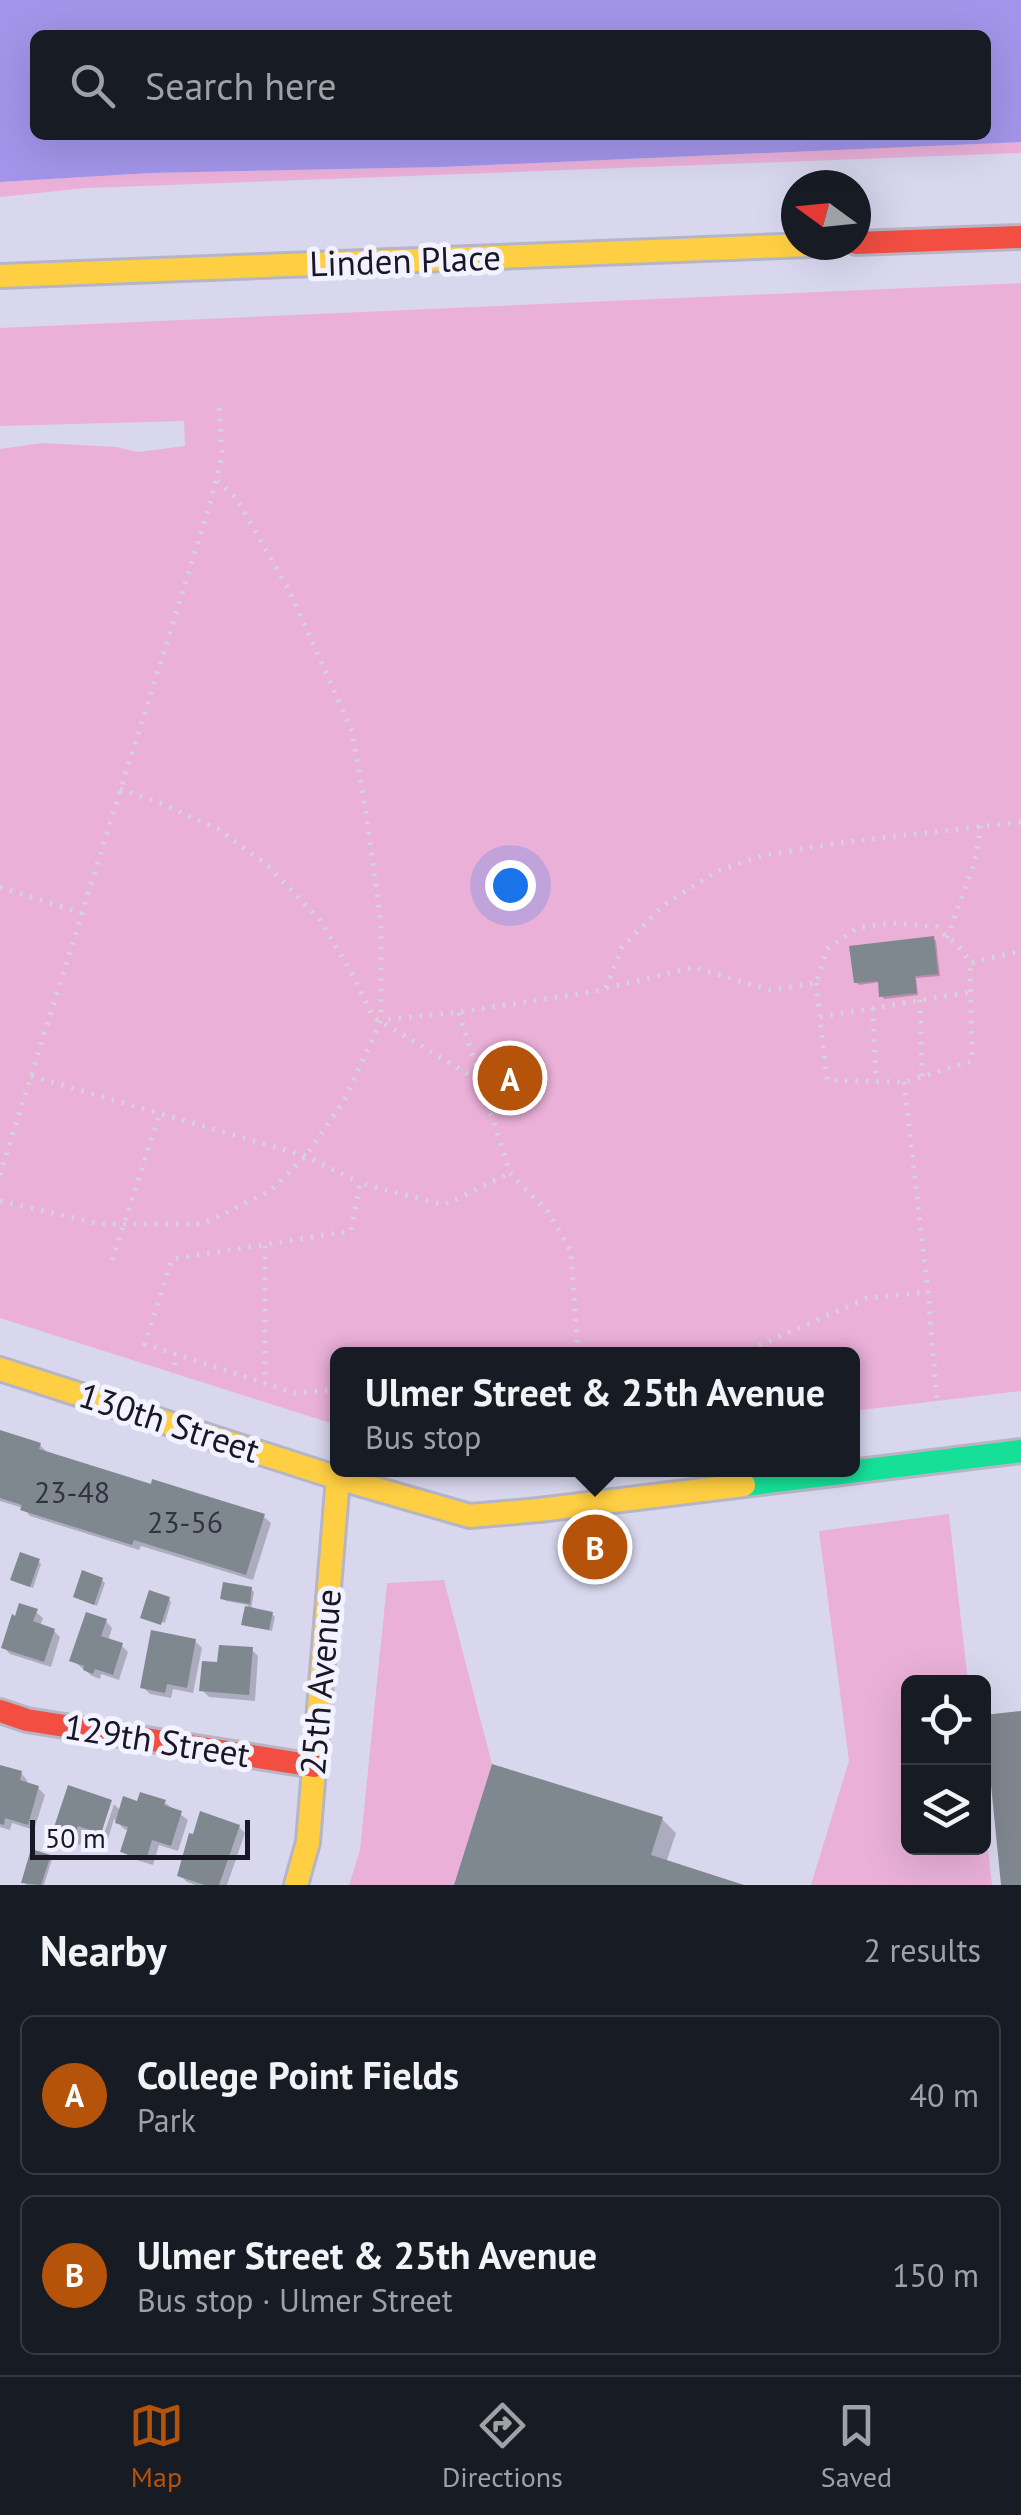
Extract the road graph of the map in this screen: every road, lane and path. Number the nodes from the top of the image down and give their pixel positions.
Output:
1 (1021, 237) edge
2 (871, 242) edge
3 (781, 246) edge
4 (0, 276) edge
5 (219, 402) dead end
6 (216, 480) junction
7 (120, 789) junction
8 (1021, 822) edge
9 (981, 826) junction
10 (0, 887) edge
11 (81, 913) junction
12 (947, 938) junction
13 (1021, 951) edge
14 (970, 962) junction
15 (816, 983) junction
16 (606, 988) junction
17 (970, 992) junction
18 (920, 1000) junction
19 (873, 1008) junction
20 (459, 1012) junction
21 (820, 1017) junction
22 (381, 1020) junction
23 (30, 1076) junction
24 (922, 1076) junction
25 (481, 1082) junction
26 (876, 1082) junction
27 (904, 1082) junction
28 (160, 1113) junction
29 (306, 1156) junction
30 (510, 1174) junction
31 (0, 1175) edge
32 (360, 1182) junction
33 (0, 1201) edge
34 (124, 1224) junction
35 (265, 1245) junction
36 (112, 1260) dead end
37 (928, 1292) junction
38 (575, 1347) edge
39 (756, 1347) edge
40 (178, 1355) junction
41 (0, 1369) edge
42 (265, 1383) junction
43 (168, 1384) dead end
44 (330, 1391) edge
45 (938, 1412) dead end
46 (1021, 1451) edge
47 (860, 1471) edge
48 (330, 1475) edge
49 (335, 1477) edge
50 (810, 1477) edge
51 (338, 1478) junction
52 (0, 1712) edge
53 (314, 1766) junction
54 (296, 1885) edge

1 - 2 street
3 - 4 street, Linden Place
5 - 6 path
6 - 7 path
6 - 22 path
7 - 11 path
7 - 22 path
8 - 9 path
9 - 12 path
9 - 16 path
10 - 11 path
11 - 23 path
12 - 14 path
12 - 15 path
13 - 14 path
14 - 17 path
15 - 16 path
15 - 21 path
16 - 20 path
17 - 18 path
17 - 24 path
18 - 19 path
18 - 24 path
19 - 21 path
19 - 26 path
20 - 22 path
20 - 25 path
21 - 26 path
22 - 25 path
22 - 29 path
23 - 28 path
23 - 31 path
24 - 27 path
25 - 30 path
26 - 27 path
27 - 37 path
28 - 29 path
28 - 34 path
29 - 32 path
29 - 34 path
30 - 32 path
30 - 38 path
32 - 35 path
33 - 34 path
34 - 36 path
35 - 40 path
35 - 42 path
37 - 39 path
37 - 45 path
40 - 42 path
40 - 43 path
41 - 48 street, 130th Street
42 - 44 path
46 - 47 street, 130th Street
49 - 51 street, 130th Street
50 - 51 street, 130th Street
51 - 53 street, 25th Avenue
52 - 53 street, 129th Street
53 - 54 street, 25th Avenue

